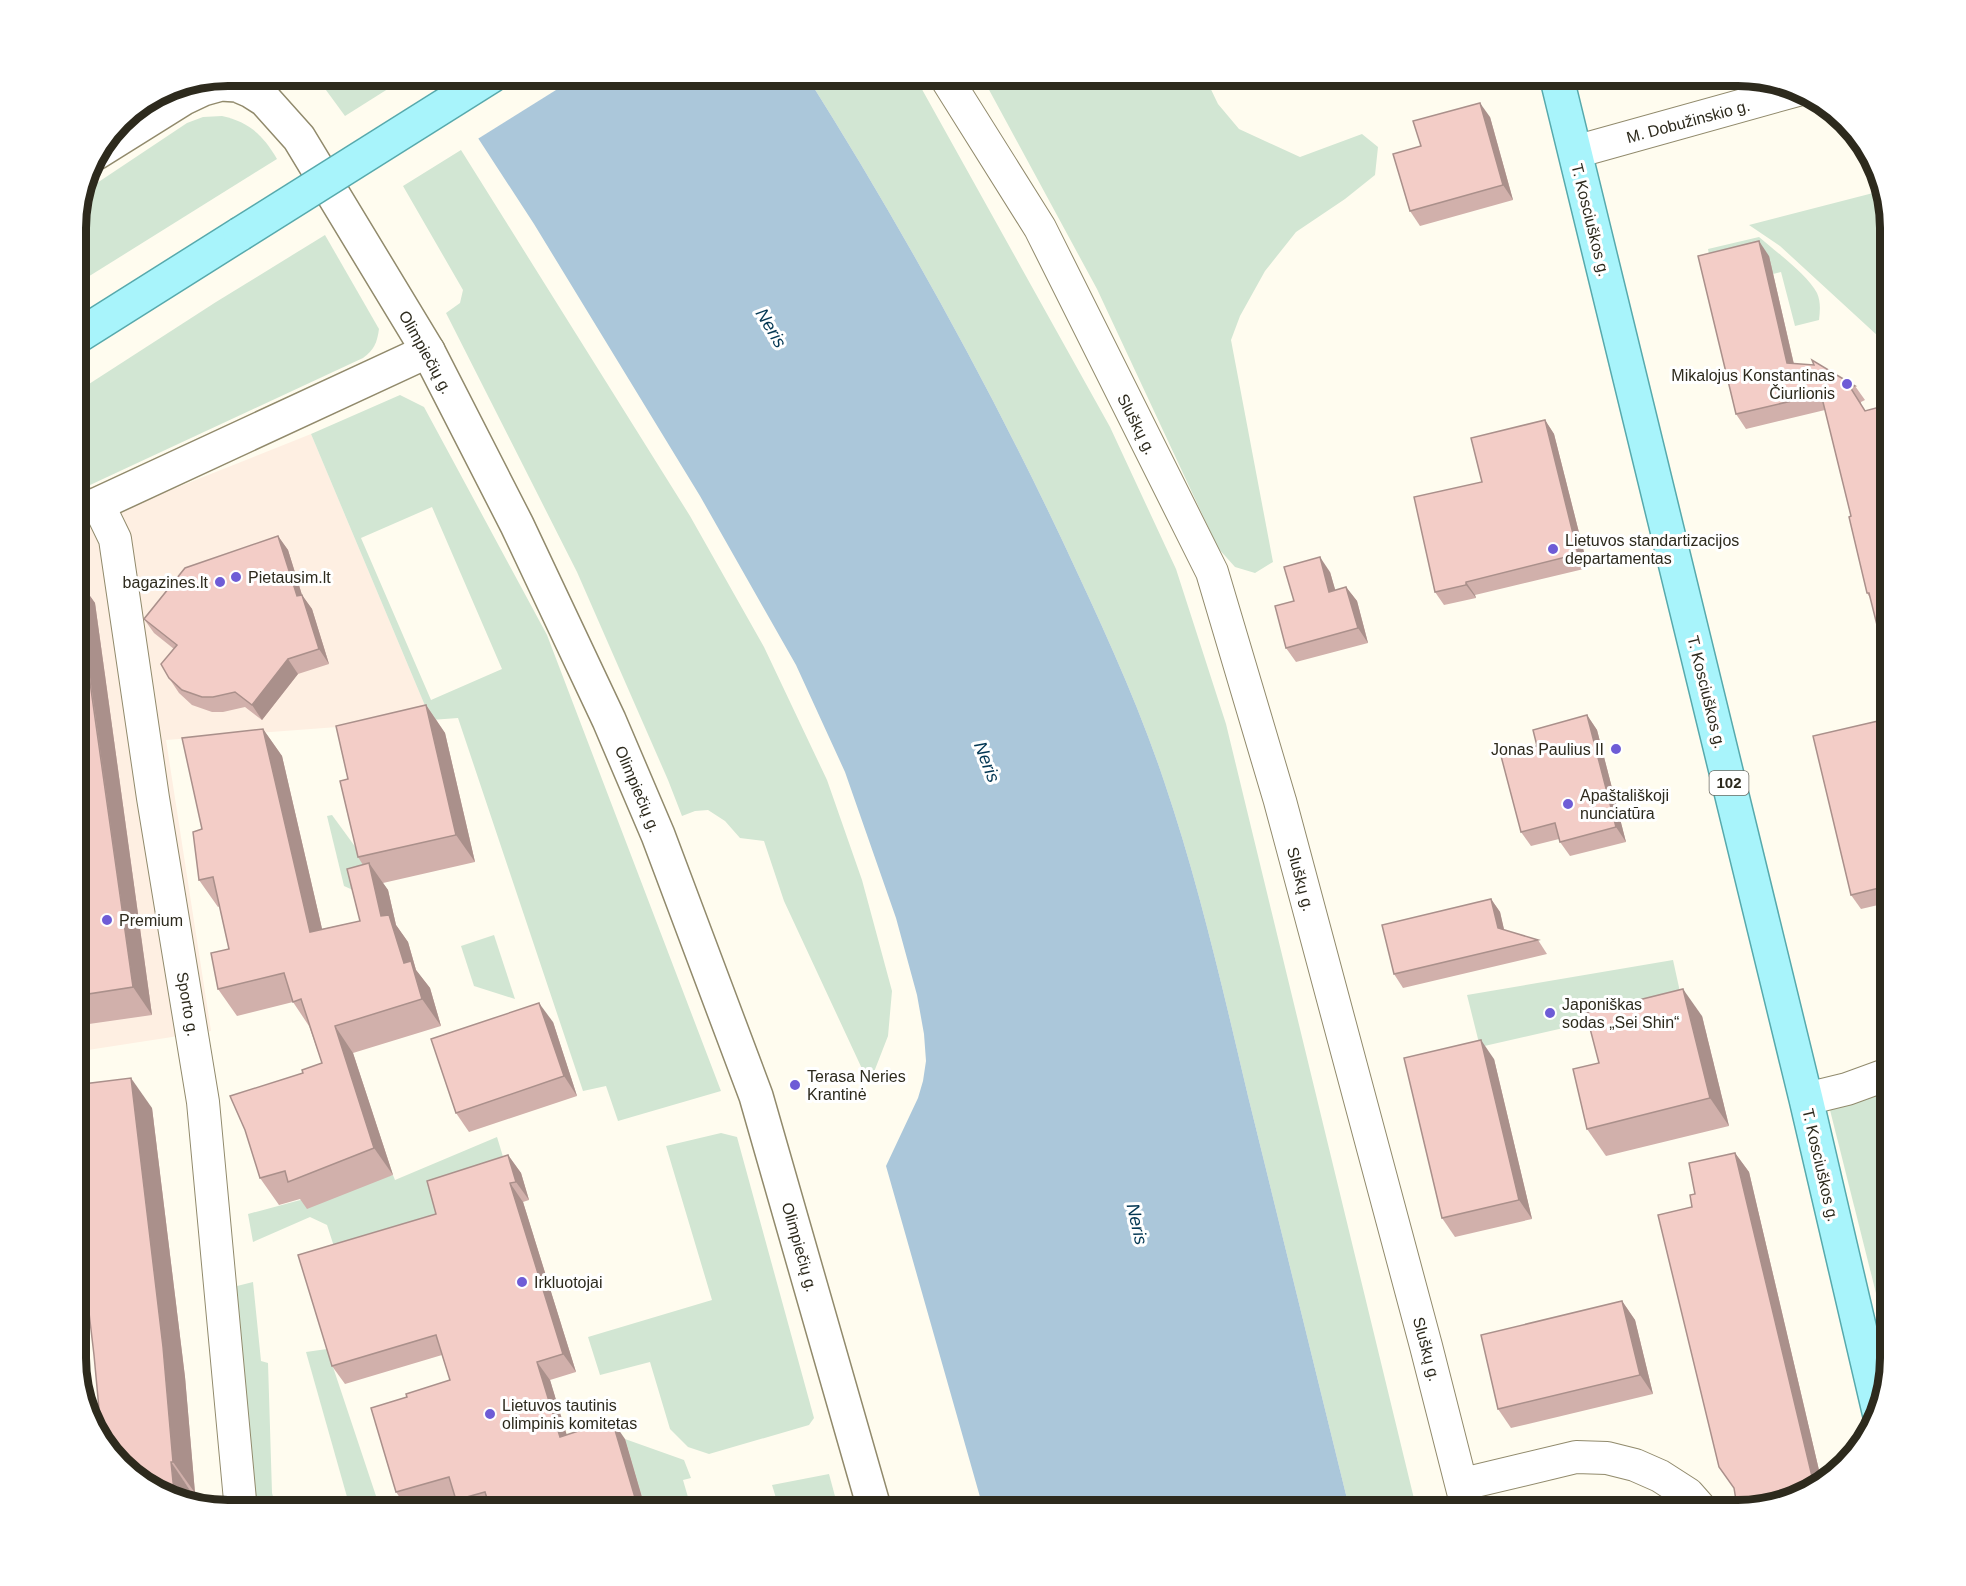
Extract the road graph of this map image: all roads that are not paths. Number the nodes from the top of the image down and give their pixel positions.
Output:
1 (237, 85) edge
2 (477, 85) edge
3 (950, 85) edge
4 (1558, 85) edge
5 (211, 87) edge
6 (1785, 93) edge
7 (115, 141) edge
8 (1575, 152) junction
9 (86, 331) edge
10 (428, 351) junction
11 (86, 508) edge
12 (1880, 1078) edge
13 (1806, 1099) junction
14 (1876, 1397) edge
15 (1465, 1497) edge
16 (241, 1500) edge
17 (872, 1500) edge
18 (1693, 1500) edge

1 - 10 street, Olimpiečių g.
2 - 9 main road, bridge
3 - 15 street, Sluškų g.
4 - 8 main road, T. Kosciuškos g. / 102
5 - 7 street, Olimpiečių g.
6 - 8 street, M. Dobužinskio g.
8 - 13 main road, T. Kosciuškos g. / 102
10 - 11 street
10 - 17 street, Olimpiečių g.
11 - 16 street, Sporto g.
12 - 13 street
13 - 14 main road, T. Kosciuškos g. / 102
15 - 18 street, Sluškų g.

